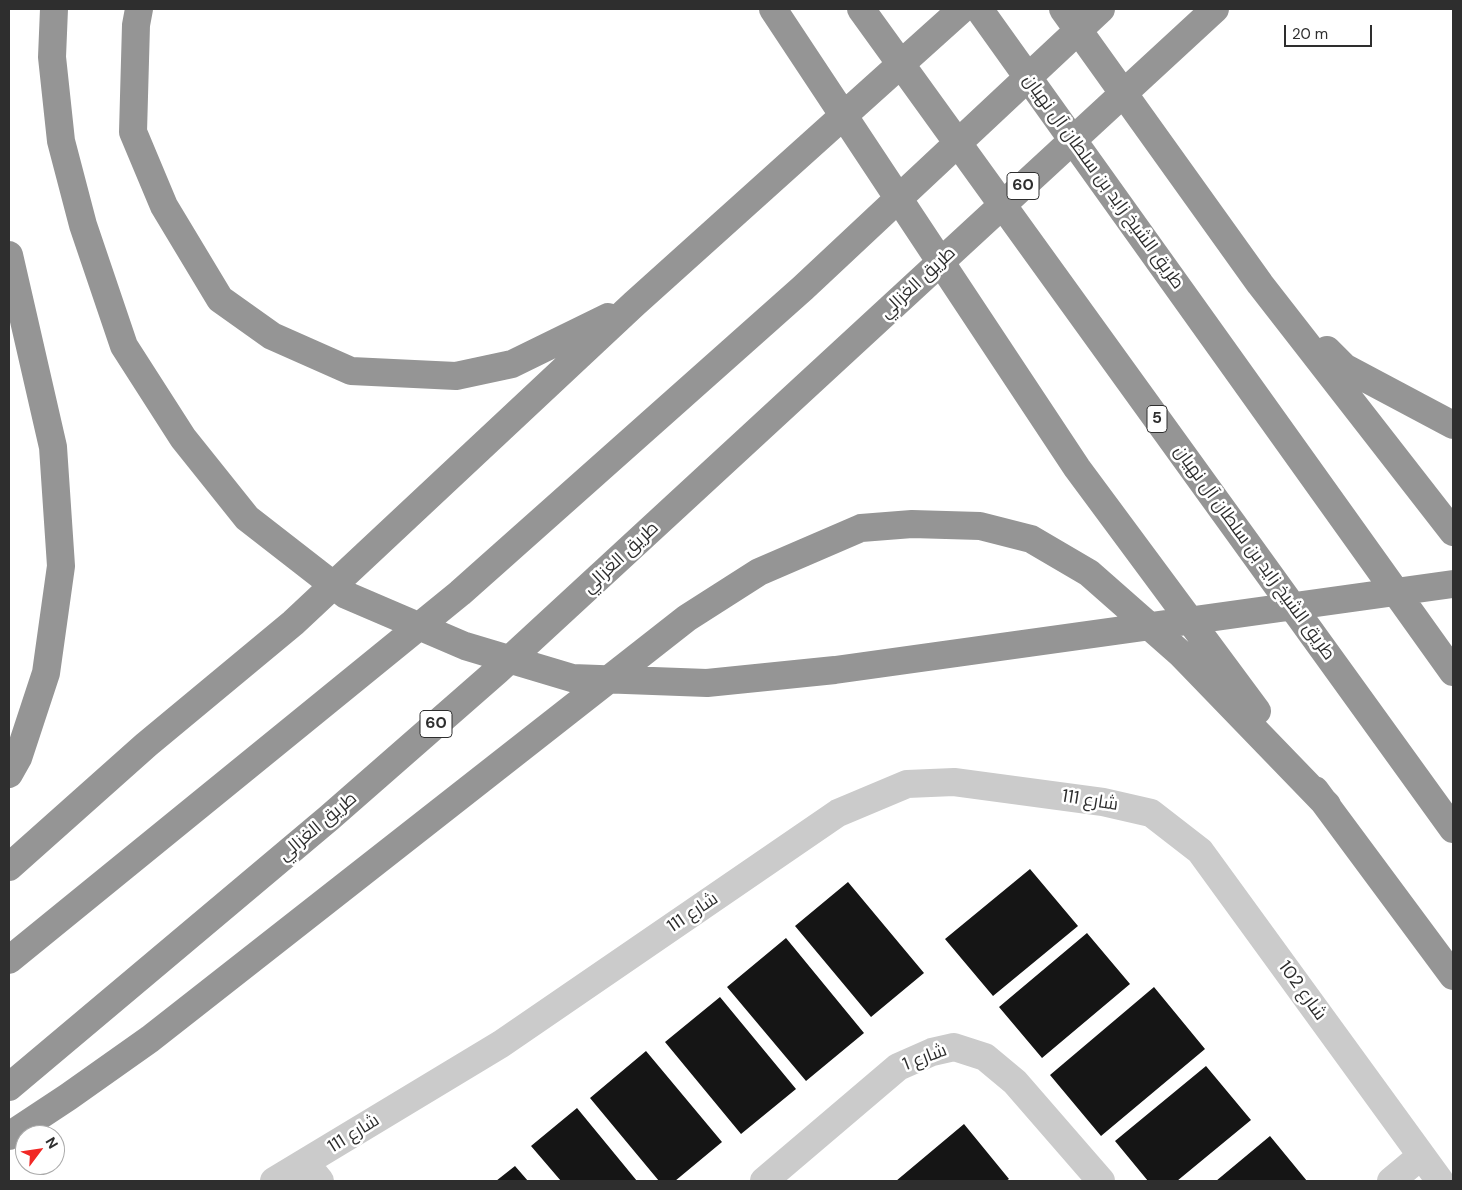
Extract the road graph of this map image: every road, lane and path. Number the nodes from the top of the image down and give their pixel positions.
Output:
1 (54, 9) edge
2 (140, 9) edge
3 (861, 9) edge
4 (962, 9) edge
5 (979, 9) edge
6 (1062, 9) edge
7 (1101, 9) edge
8 (774, 11) edge
9 (1206, 18) edge
10 (9, 255) edge
11 (1260, 284) junction
12 (634, 304) junction
13 (1453, 425) edge
14 (1453, 532) edge
15 (1453, 584) edge
16 (1453, 672) edge
17 (9, 774) edge
18 (1326, 805) junction
19 (1151, 814) joint
20 (1453, 829) edge
21 (9, 867) edge
22 (9, 960) edge
23 (1453, 976) edge
24 (9, 1087) edge
25 (9, 1136) edge
26 (1421, 1156) junction
27 (313, 1172) edge
28 (274, 1181) edge
29 (764, 1181) edge
30 (1101, 1181) edge
31 (1390, 1181) edge
32 (1440, 1181) edge

1 - 15 highway
2 - 12 highway
3 - 20 highway, طريق الشيخ زايد بن سلطان آل نهيان / 5
4 - 12 highway
5 - 16 highway, طريق الشيخ زايد بن سلطان آل نهيان
6 - 11 highway
7 - 22 highway
8 - 18 highway
9 - 24 highway, طريق الغزالي / 60
10 - 17 highway
11 - 13 highway
11 - 14 highway
12 - 21 highway
18 - 23 highway
18 - 25 highway
19 - 26 street, شارع 102
19 - 27 street, شارع 111
26 - 31 street
26 - 32 street, شارع 102
27 - 28 street, شارع 111
29 - 30 street, شارع 1

